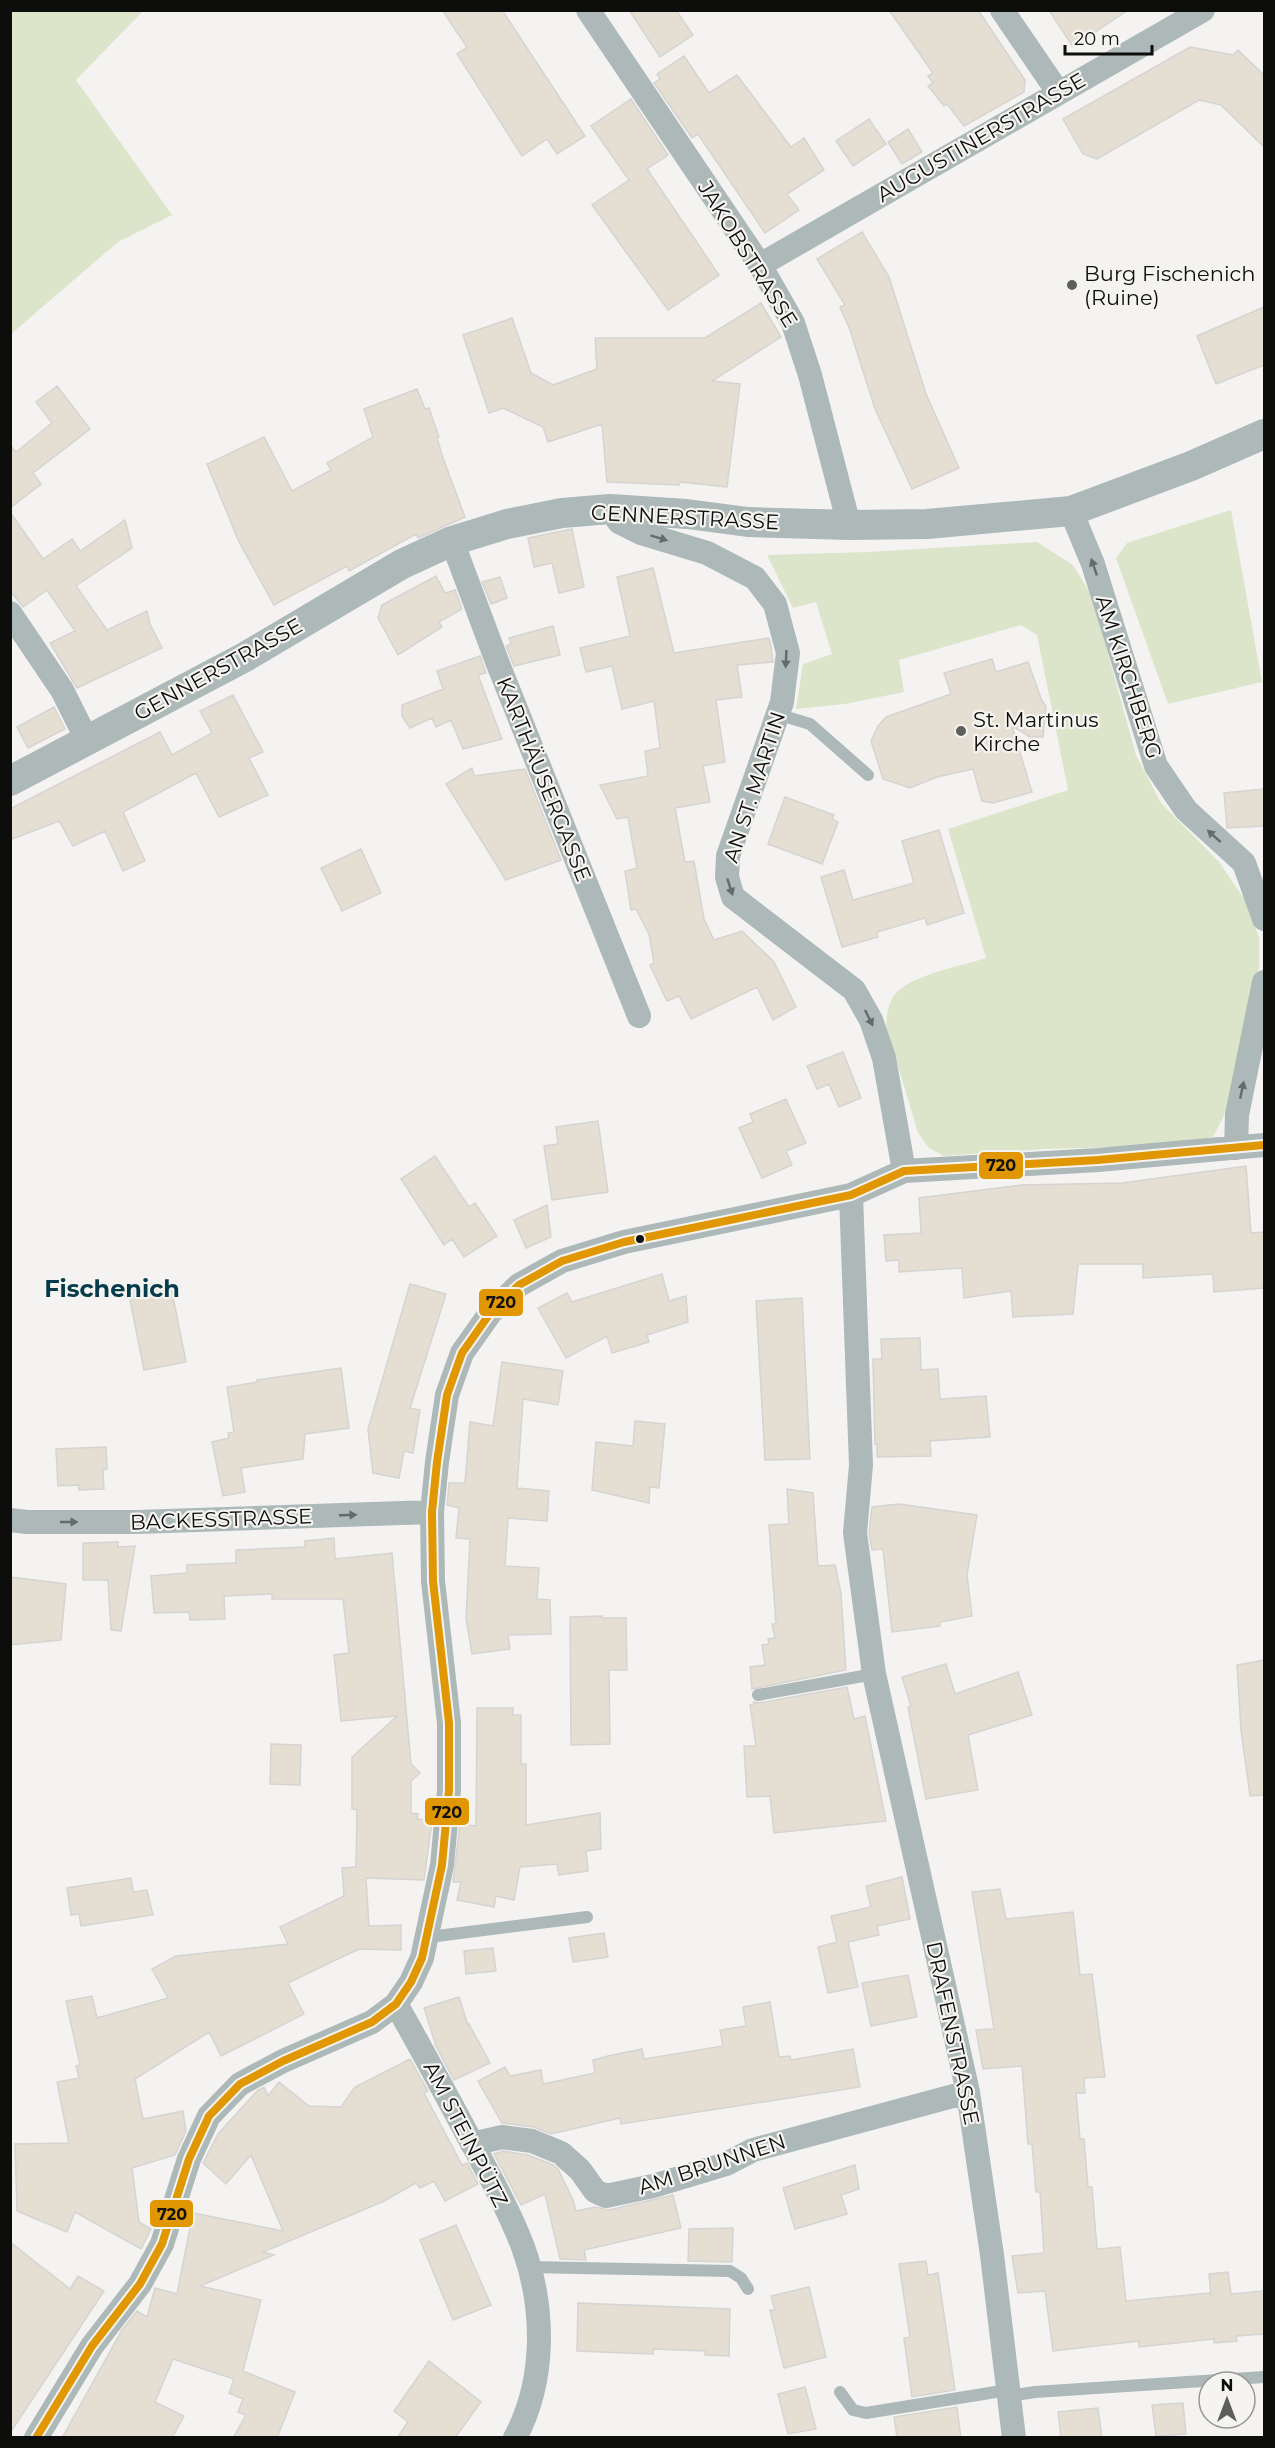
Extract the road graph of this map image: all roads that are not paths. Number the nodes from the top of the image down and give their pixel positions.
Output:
1 (588, 10) edge
2 (1002, 10) edge
3 (1203, 10) edge
4 (1058, 92) junction
5 (760, 265) junction
6 (1264, 434) edge
7 (610, 509) junction
8 (1071, 511) junction
9 (849, 525) junction
10 (452, 541) junction
11 (10, 612) edge
12 (777, 714) junction
13 (87, 740) junction
14 (868, 775) dead end
15 (10, 781) edge
16 (1254, 860) edge
17 (1264, 919) edge
18 (1264, 982) edge
19 (639, 1016) dead end
20 (1264, 1145) edge
21 (1236, 1148) junction
22 (904, 1171) junction
23 (851, 1196) junction
24 (432, 1512) junction
25 (10, 1520) edge
26 (874, 1674) junction
27 (758, 1695) dead end
28 (587, 1917) dead end
29 (429, 1937) junction
30 (396, 2004) junction
31 (968, 2092) junction
32 (472, 2144) junction
33 (529, 2266) junction
34 (748, 2289) dead end
35 (1264, 2377) edge
36 (840, 2392) dead end
37 (1008, 2393) junction
38 (36, 2438) edge
39 (516, 2438) edge
40 (1014, 2438) edge

1 - 5 street, JAKOBSTRASSE
2 - 4 street
3 - 4 street, AUGUSTINERSTRASSE
4 - 5 street, AUGUSTINERSTRASSE
5 - 9 street, JAKOBSTRASSE
6 - 8 street, GENNERSTRASSE
7 - 9 street, GENNERSTRASSE
7 - 10 street, GENNERSTRASSE
7 -> 12 street, AN ST. MARTIN
8 - 9 street, GENNERSTRASSE
16 -> 8 street, AM KIRCHBERG
10 - 13 street, GENNERSTRASSE
10 - 19 street, KARTHÄUSERGASSE
11 - 13 street
12 - 14 lane
12 -> 22 street, AN ST. MARTIN
13 - 15 street, GENNERSTRASSE
16 - 17 street, AM KIRCHBERG
21 -> 18 street
20 - 21 street
21 - 22 street
22 - 23 street
23 - 24 street
23 - 26 street, DRAFENSTRASSE
25 -> 24 street, BACKESSTRASSE
24 - 29 street
26 - 27 lane
26 - 31 street, DRAFENSTRASSE
28 - 29 lane
29 - 30 street
30 - 32 street, AM STEINPÜTZ
30 - 38 street
31 - 32 street, AM BRUNNEN
31 - 37 street, DRAFENSTRASSE
32 - 33 street, AM STEINPÜTZ
33 - 34 lane
33 - 39 street, AM STEINPÜTZ
35 - 37 lane
36 - 37 lane
37 - 40 street, DRAFENSTRASSE

